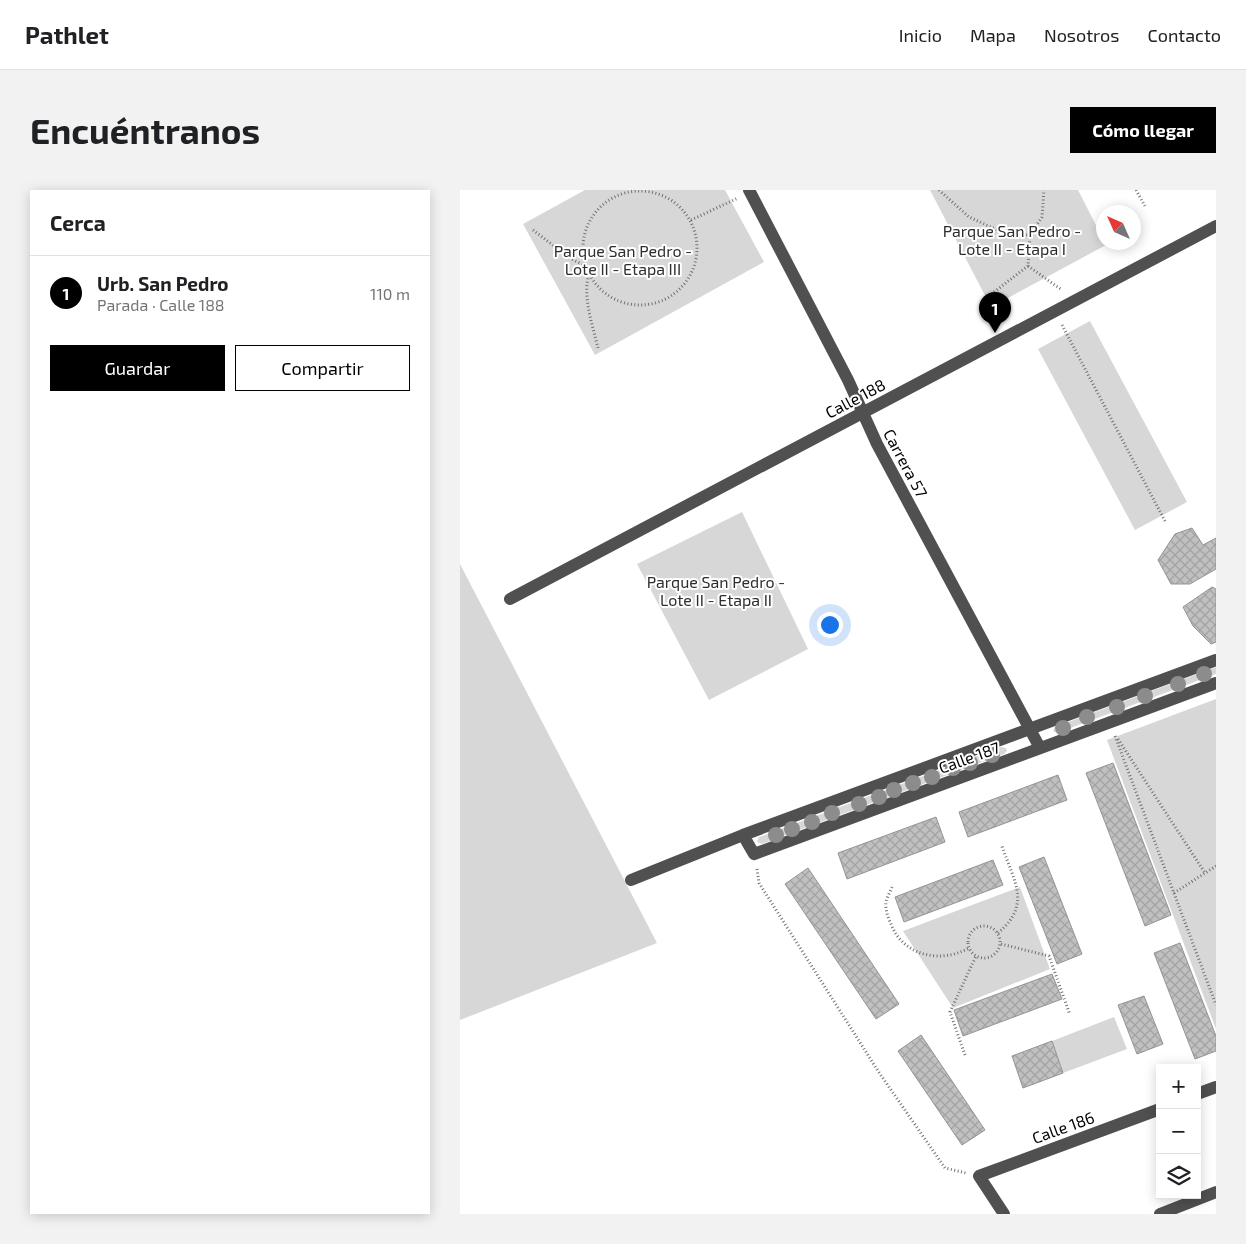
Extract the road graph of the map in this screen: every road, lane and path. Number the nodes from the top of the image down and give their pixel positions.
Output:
1 (939, 190) edge
2 (1044, 190) edge
3 (1136, 190) edge
4 (749, 191) edge
5 (1145, 206) dead end
6 (691, 220) junction
7 (1216, 226) edge
8 (533, 230) dead end
9 (1030, 235) junction
10 (585, 266) junction
11 (1028, 266) junction
12 (589, 274) junction
13 (994, 292) dead end
14 (1076, 300) junction
15 (1055, 311) junction
16 (598, 348) dead end
17 (863, 412) junction
18 (1166, 523) dead end
19 (510, 599) dead end
20 (1216, 660) edge
21 (1216, 683) edge
22 (1030, 729) junction
23 (1040, 748) junction
24 (743, 835) junction
25 (1002, 846) dead end
26 (754, 854) junction
27 (1216, 866) edge
28 (1204, 874) junction
29 (631, 880) dead end
30 (892, 887) dead end
31 (1174, 893) junction
32 (998, 933) junction
33 (1001, 944) junction
34 (969, 948) junction
35 (976, 956) junction
36 (1216, 1005) edge
37 (1070, 1014) dead end
38 (965, 1055) dead end
39 (1216, 1088) edge
40 (1201, 1093) edge
41 (1157, 1109) edge
42 (979, 1176) junction
43 (1216, 1192) edge
44 (1004, 1214) edge
45 (1160, 1214) edge

1 - 9 path
2 - 9 path
3 - 5 path
4 - 6 path
4 - 17 street, Carrera 57
6 - 10 path
6 - 12 path
7 - 14 street, Calle 188
8 - 10 path
9 - 11 path
10 - 12 path
11 - 13 path
11 - 14 path
12 - 16 path
14 - 15 street, Calle 188
15 - 17 street, Calle 188
15 - 18 path
17 - 19 street, Calle 188
17 - 22 street, Carrera 57
20 - 22 street, Calle 187
21 - 23 street, Calle 187
22 - 23 street, Carrera 57
22 - 24 street, Calle 187
23 - 26 street, Calle 187
24 - 26 street
24 - 29 street, Calle 187
25 - 32 path
26 - 42 path
27 - 28 path
28 - 31 path
28 - 31 path
30 - 34 path
31 - 36 path
32 - 33 path
32 - 34 path
33 - 35 path
33 - 37 path
34 - 35 path
35 - 38 path
39 - 40 street
41 - 42 street, Calle 186
42 - 44 street
43 - 45 street

